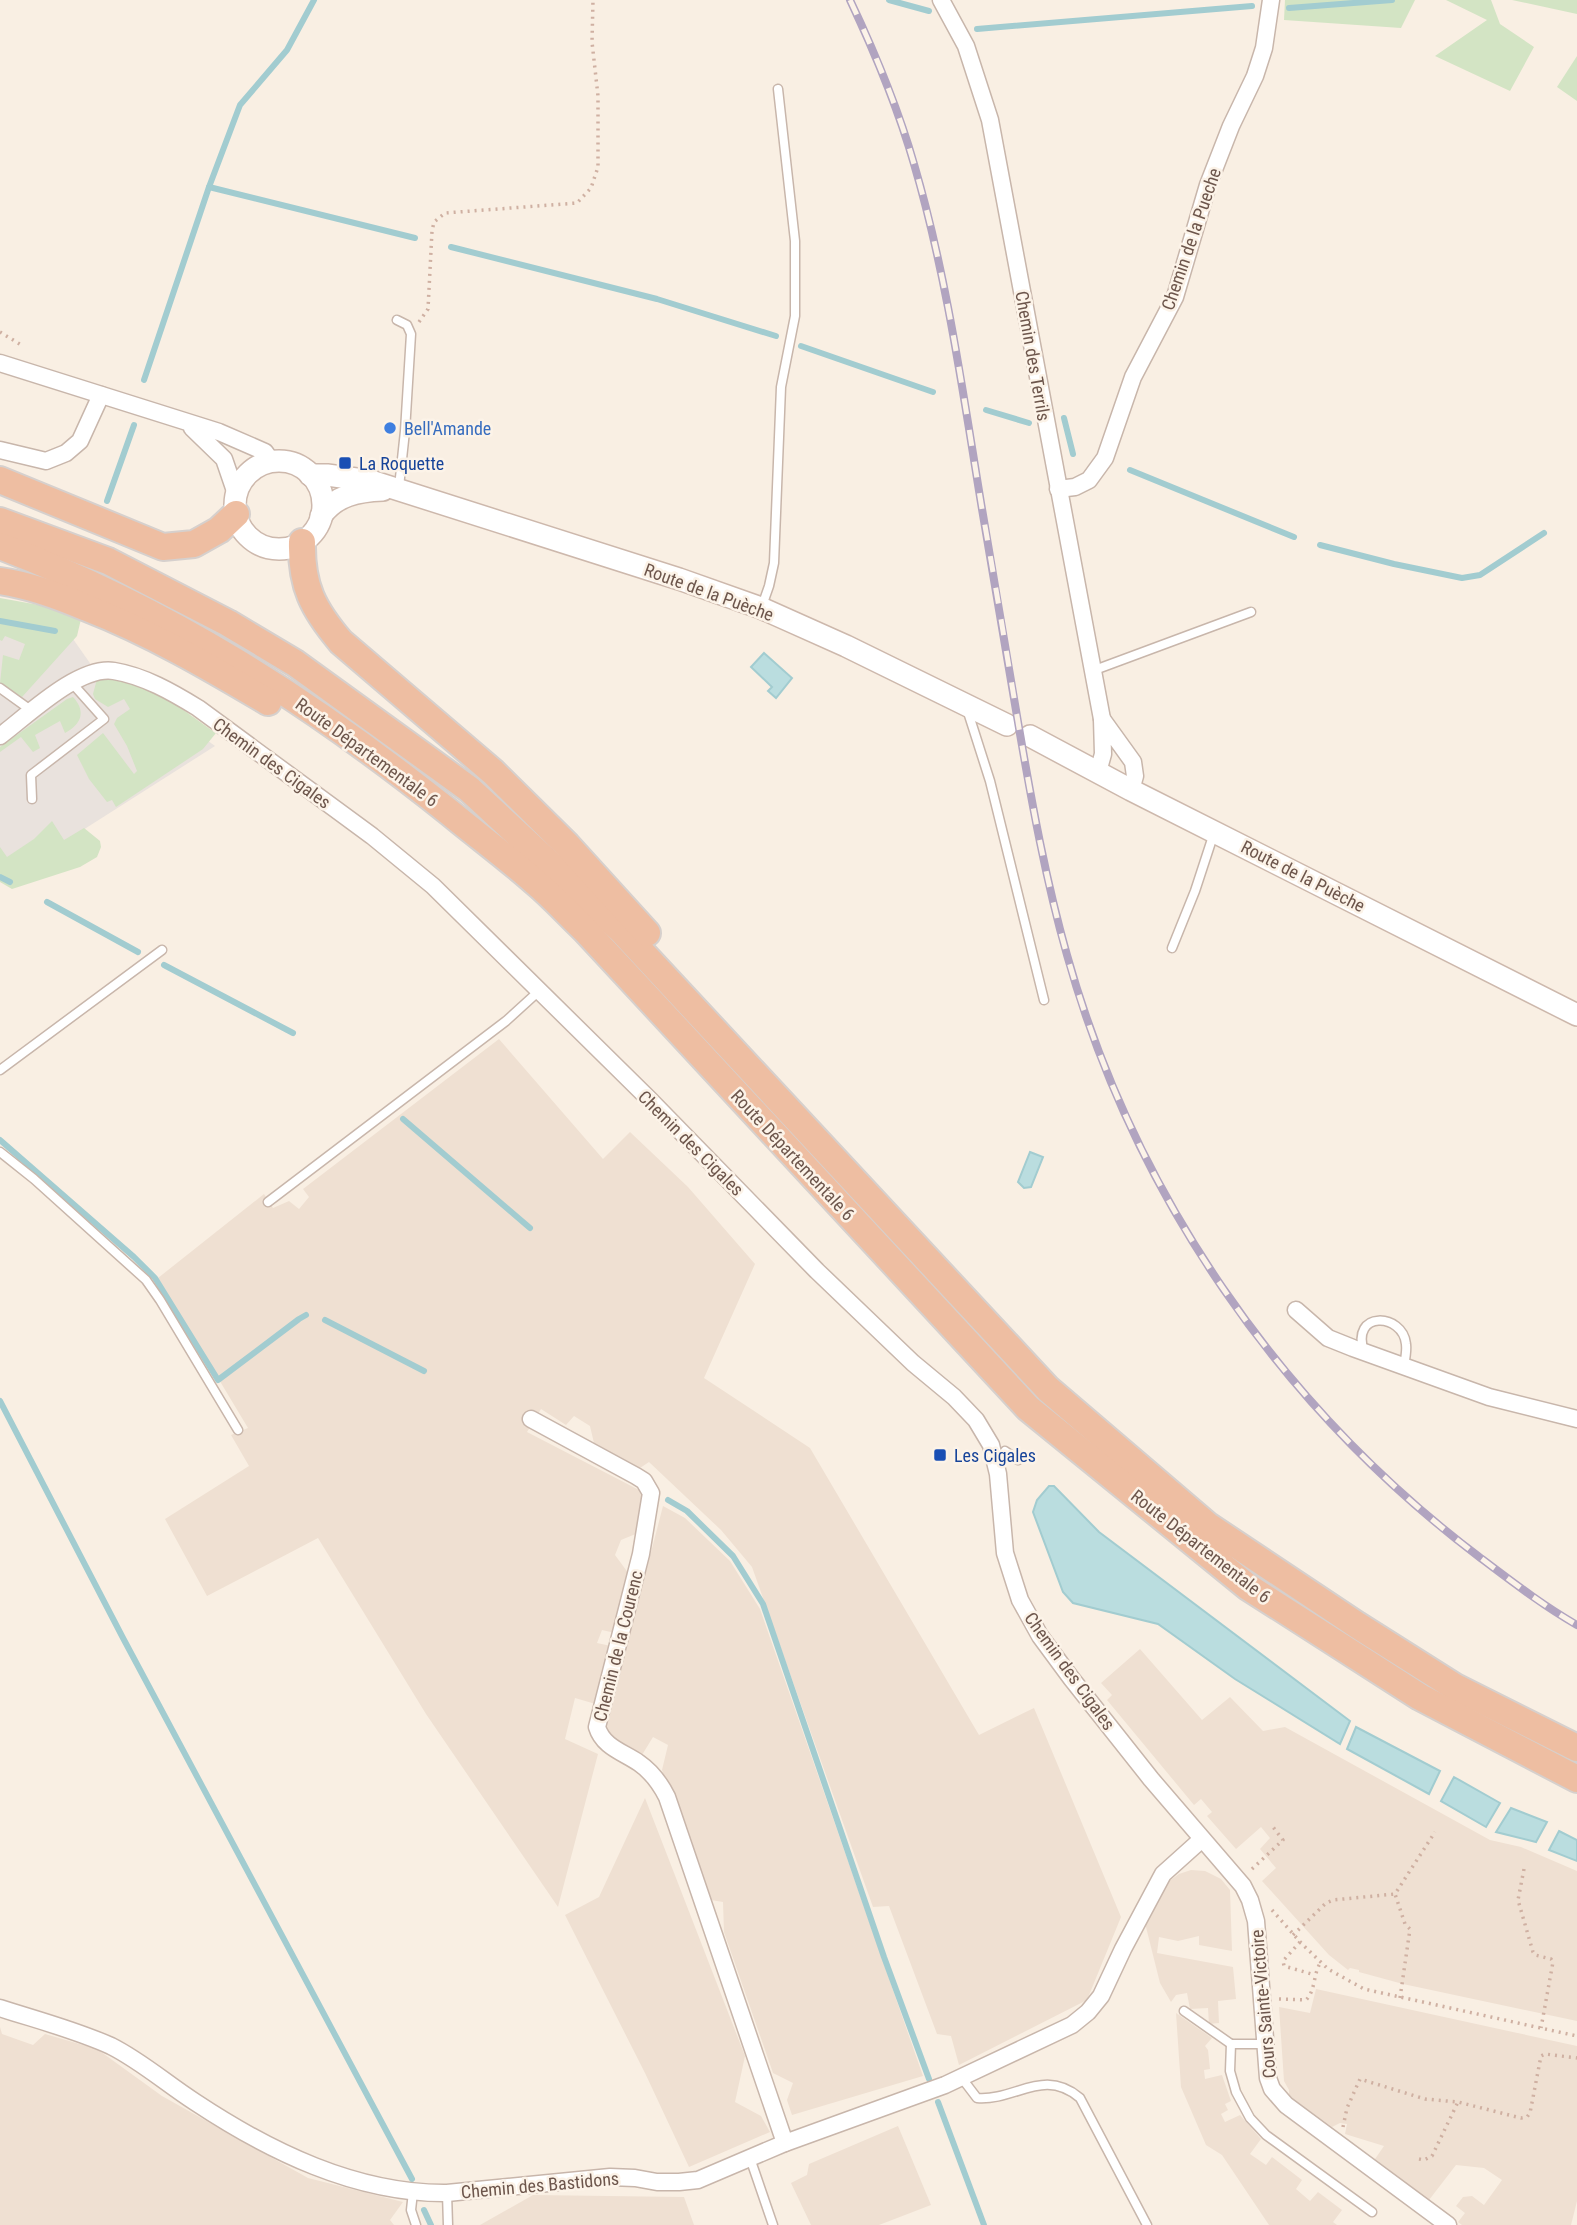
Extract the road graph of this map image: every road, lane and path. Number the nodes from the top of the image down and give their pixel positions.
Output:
1 (593, 0) edge
2 (942, 0) edge
3 (1271, 0) edge
4 (778, 89) dead end
5 (397, 320) dead end
6 (0, 332) edge
7 (411, 334) junction
8 (23, 346) dead end
9 (0, 363) edge
10 (101, 395) junction
11 (187, 424) junction
12 (0, 450) edge
13 (272, 462) junction
14 (310, 475) junction
15 (0, 480) edge
16 (1058, 489) junction
17 (399, 490) junction
18 (236, 504) junction
19 (321, 516) junction
20 (0, 521) edge
21 (302, 542) junction
22 (0, 546) edge
23 (0, 581) edge
24 (761, 608) junction
25 (1251, 612) dead end
26 (1092, 671) junction
27 (71, 682) junction
28 (0, 688) edge
29 (965, 704) junction
30 (32, 711) junction
31 (1102, 719) junction
32 (1007, 725) dead end
33 (0, 736) edge
34 (1030, 736) dead end
35 (1098, 772) junction
36 (1131, 790) junction
37 (32, 799) dead end
38 (1214, 832) junction
39 (537, 883) junction
40 (1172, 948) dead end
41 (162, 950) dead end
42 (539, 991) junction
43 (1044, 1000) dead end
44 (1577, 1015) edge
45 (0, 1070) edge
46 (779, 1099) junction
47 (0, 1152) edge
48 (268, 1202) dead end
49 (1296, 1310) dead end
50 (1364, 1352) junction
51 (1404, 1366) junction
52 (531, 1419) dead end
53 (1577, 1419) edge
54 (238, 1430) dead end
55 (1005, 1451) dead end
56 (1018, 1460) dead end
57 (1577, 1748) edge
58 (1577, 1779) edge
59 (1273, 1827) dead end
60 (1434, 1832) dead end
61 (1202, 1839) junction
62 (1524, 1870) dead end
63 (1248, 1873) dead end
64 (1395, 1894) junction
65 (1272, 1910) dead end
66 (1293, 1935) junction
67 (1300, 1942) junction
68 (1321, 1962) junction
69 (1315, 1975) junction
70 (1270, 1998) dead end
71 (1400, 1998) junction
72 (0, 2008) edge
73 (1184, 2011) dead end
74 (1541, 2028) junction
75 (1577, 2036) edge
76 (1231, 2044) junction
77 (1265, 2044) junction
78 (1577, 2058) edge
79 (961, 2077) junction
80 (1458, 2102) junction
81 (1341, 2134) dead end
82 (785, 2143) junction
83 (750, 2158) junction
84 (1419, 2159) dead end
85 (413, 2192) junction
86 (447, 2193) junction
87 (1372, 2211) dead end
88 (416, 2225) edge
89 (448, 2225) edge
90 (774, 2225) edge
91 (1147, 2225) edge
92 (1448, 2225) edge

1 - 7 path
2 - 16 street, Chemin des Terrils
3 - 16 street, Chemin de la Pueche
4 - 24 lane
5 - 7 lane
6 - 8 path
7 - 17 lane
9 - 10 street
10 - 11 street
10 - 12 street
11 - 13 street
11 - 18 street
13 - 14 main road
13 - 18 main road
14 - 17 main road, Route de la Puèche
14 - 19 main road
15 - 18 highway
16 - 26 street, Chemin des Terrils
17 - 19 main road, Route de la Puèche
17 - 24 main road, Route de la Puèche
18 - 21 main road
19 - 21 main road
20 - 46 highway, Route Départementale 6
21 - 46 highway
22 - 39 highway, Route Départementale 6
23 - 39 highway
24 - 29 main road, Route de la Puèche
25 - 26 lane
26 - 31 street, Chemin des Terrils
27 - 30 street, Chemin des Cigales
27 - 37 lane
27 - 42 street, Chemin des Cigales
28 - 30 lane
29 - 32 main road, Route de la Puèche
29 - 43 lane
30 - 33 street, Chemin des Cigales
31 - 35 street, Chemin des Terrils
31 - 36 street, Chemin des Terrils
34 - 35 main road, Route de la Puèche
35 - 36 main road, Route de la Puèche
36 - 38 main road, Route de la Puèche
38 - 40 lane
38 - 44 main road, Route de la Puèche
39 - 58 highway, Route Départementale 6
41 - 45 lane
42 - 48 lane
42 - 61 street, Chemin des Cigales
46 - 57 highway, Route Départementale 6
47 - 54 lane
49 - 50 street
50 - 51 street
50 - 51 lane
51 - 53 street
52 - 82 street, Chemin de la Courenc
55 - 56 lane
59 - 63 path
60 - 64 path
61 - 77 street, Cours Sainte-Victoire
61 - 79 street, Chemin des Bastidons
62 - 74 path
64 - 66 path
64 - 71 path
65 - 66 path
66 - 67 path
67 - 68 path
67 - 69 path
68 - 69 path
68 - 71 path
69 - 70 path
71 - 74 path
72 - 85 street, Chemin des Bastidons
73 - 76 lane
74 - 75 path
76 - 77 lane
76 - 87 lane
77 - 92 street, Cours Sainte-Victoire
78 - 80 path
79 - 82 street, Chemin des Bastidons
79 - 91 lane
80 - 81 path
80 - 84 path
82 - 83 street, Chemin des Bastidons
83 - 86 street, Chemin des Bastidons
83 - 90 lane
85 - 86 street, Chemin des Bastidons
85 - 88 lane
86 - 89 lane

